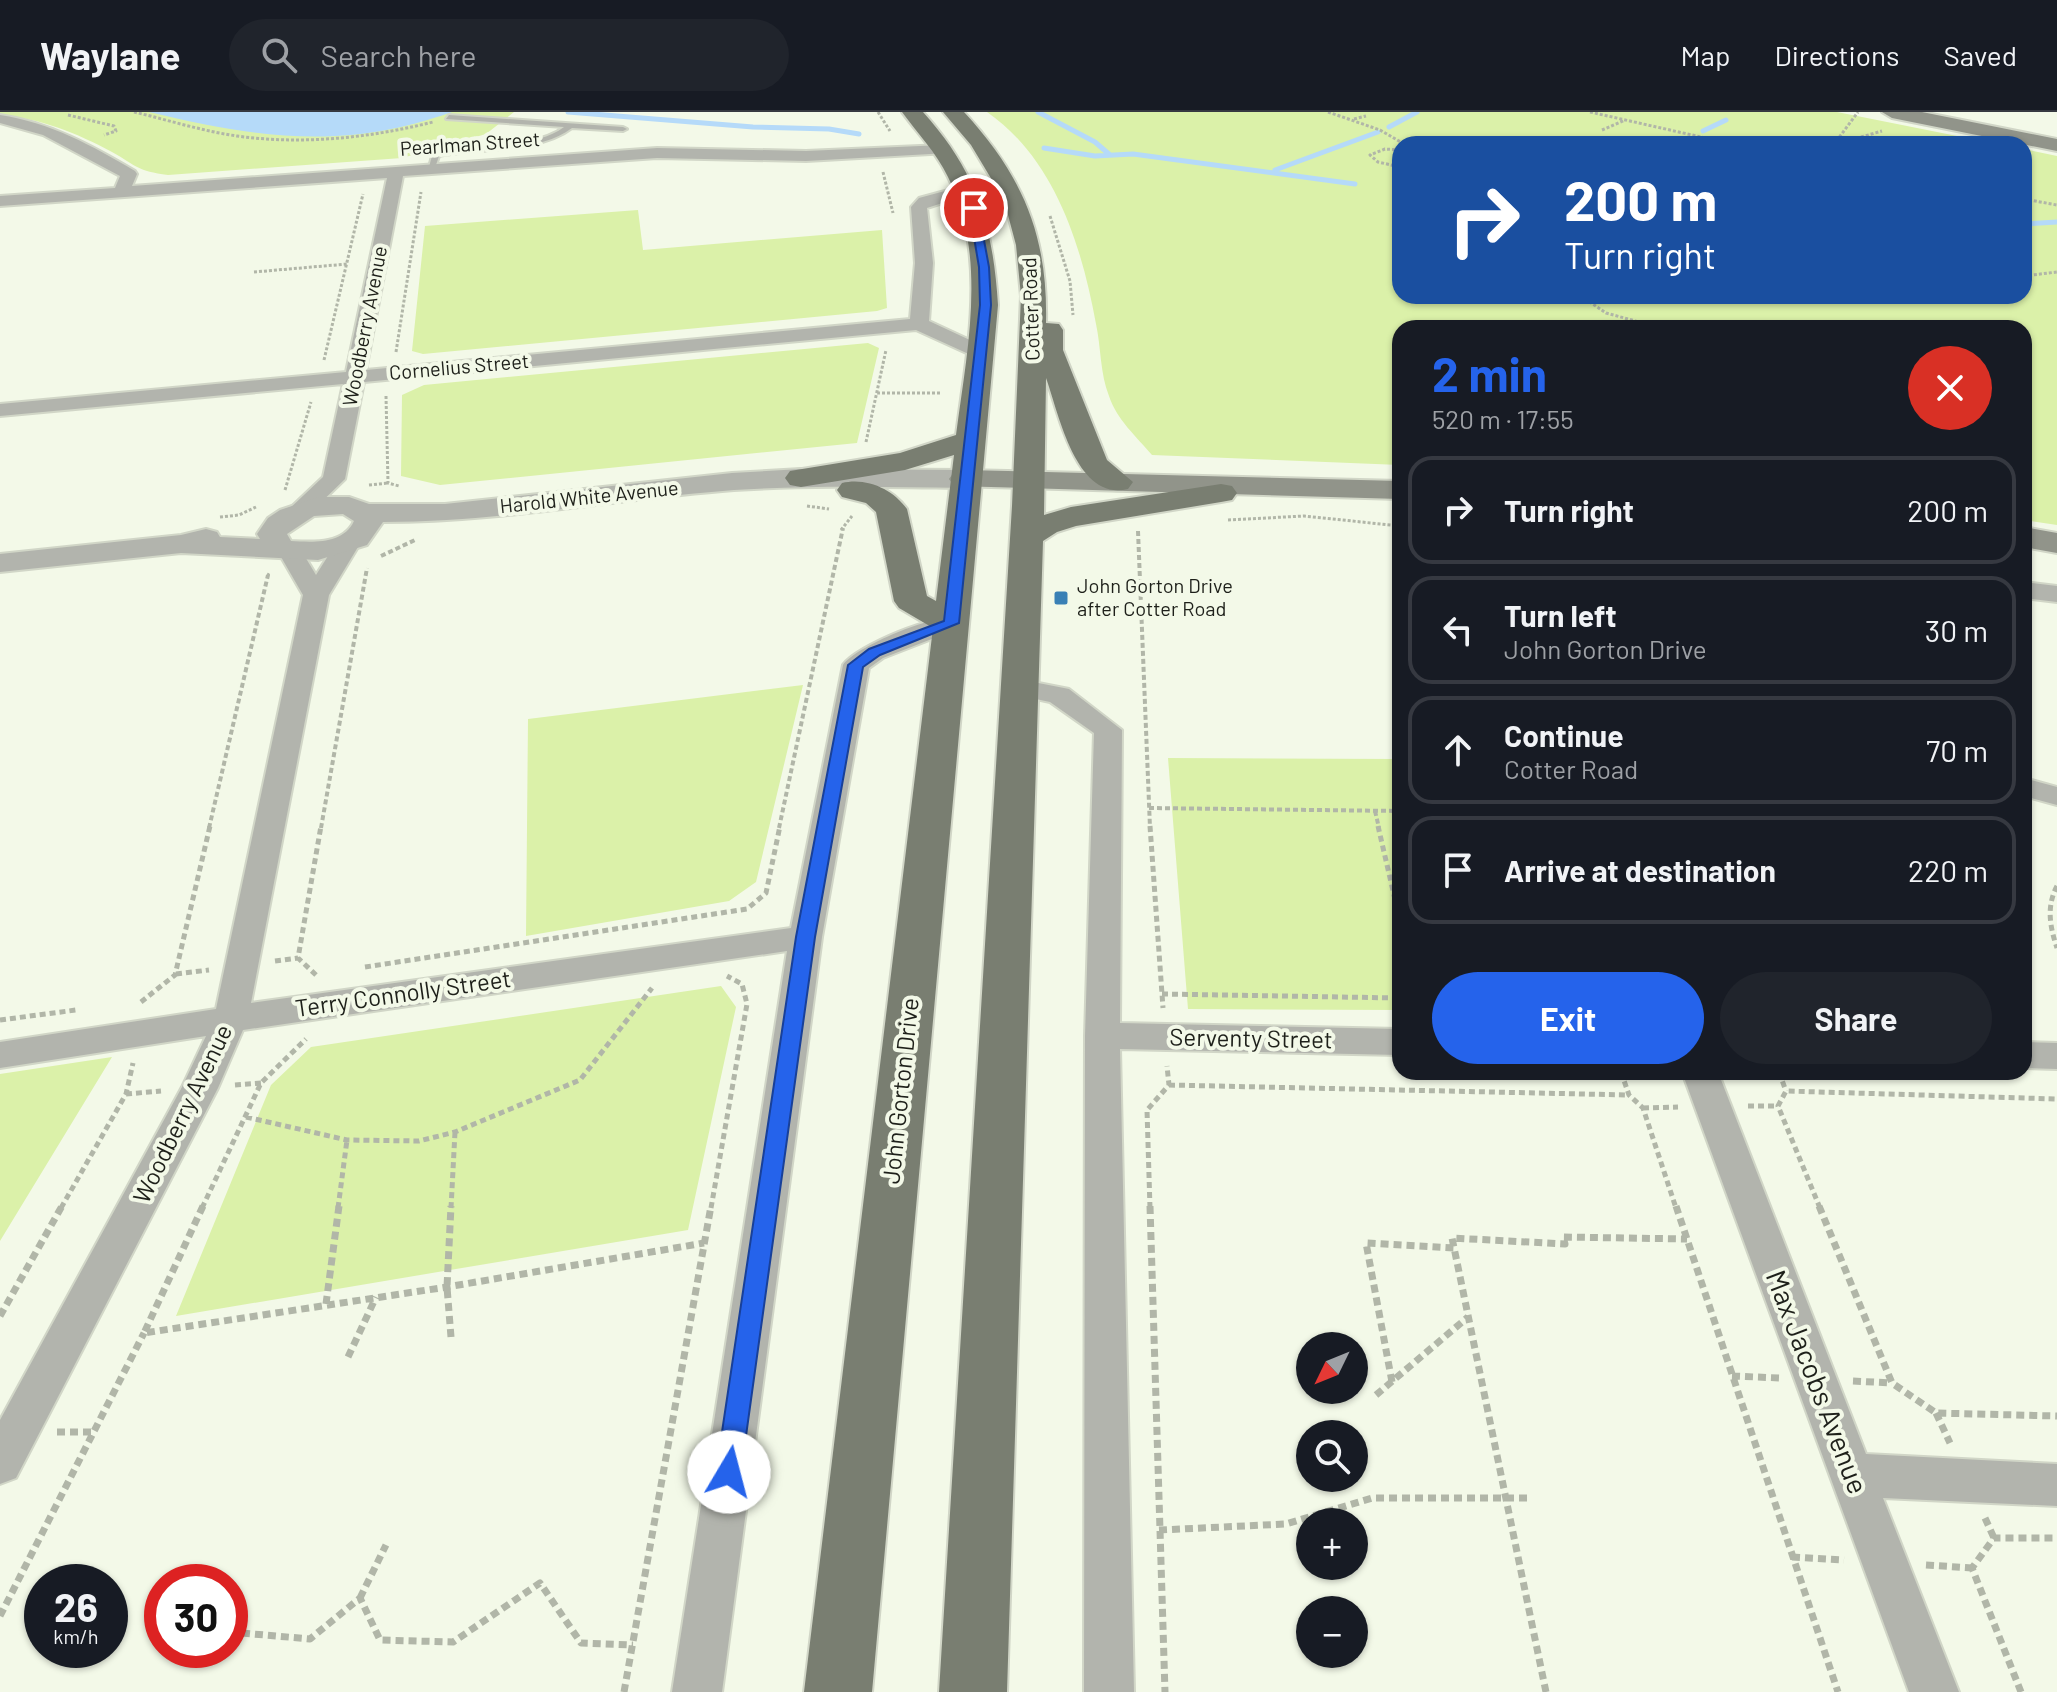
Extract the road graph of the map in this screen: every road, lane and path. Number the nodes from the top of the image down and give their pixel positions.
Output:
1 (134, 112) edge
2 (878, 112) edge
3 (912, 112) edge
4 (953, 112) edge
5 (1328, 112) edge
6 (1590, 112) edge
7 (1858, 112) edge
8 (1366, 116) dead end
9 (449, 117) joint
10 (0, 119) edge
11 (1353, 119) junction
12 (1626, 120) junction
13 (1892, 120) edge
14 (1645, 124) junction
15 (571, 125) junction
16 (623, 129) dead end
17 (1602, 130) dead end
18 (1642, 130) dead end
19 (891, 133) dead end
20 (1697, 136) edge
21 (1840, 136) edge
22 (1859, 136) edge
23 (1998, 136) edge
24 (1392, 138) edge
25 (2032, 141) edge
26 (2057, 145) edge
27 (1392, 149) edge
28 (943, 150) junction
29 (880, 161) dead end
30 (1392, 165) edge
31 (396, 172) junction
32 (427, 175) junction
33 (365, 185) dead end
34 (967, 190) junction
35 (121, 192) junction
36 (2056, 195) edge
37 (1015, 200) junction
38 (2032, 200) edge
39 (0, 201) edge
40 (2049, 203) junction
41 (2057, 205) edge
42 (894, 215) dead end
43 (347, 264) junction
44 (254, 272) dead end
45 (2057, 272) edge
46 (2032, 275) edge
47 (1593, 304) edge
48 (1632, 320) edge
49 (919, 324) junction
50 (886, 345) dead end
51 (980, 352) junction
52 (396, 353) dead end
53 (314, 366) dead end
54 (355, 377) junction
55 (394, 389) dead end
56 (877, 393) junction
57 (941, 393) dead end
58 (305, 399) dead end
59 (0, 410) edge
60 (971, 440) junction
61 (864, 452) dead end
62 (334, 479) junction
63 (732, 482) junction
64 (1117, 482) junction
65 (965, 485) junction
66 (400, 486) dead end
67 (1028, 486) junction
68 (1315, 489) junction
69 (1392, 490) edge
70 (797, 491) junction
71 (845, 503) junction
72 (1223, 507) junction
73 (214, 518) dead end
74 (282, 521) junction
75 (1392, 525) edge
76 (1138, 526) dead end
77 (363, 536) junction
78 (427, 538) dead end
79 (1025, 538) junction
80 (2032, 538) edge
81 (2057, 543) edge
82 (0, 563) edge
83 (253, 571) dead end
84 (2032, 591) edge
85 (2057, 594) edge
86 (316, 595) junction
87 (951, 623) junction
88 (1018, 687) junction
89 (2032, 789) edge
90 (2057, 796) edge
91 (1149, 808) junction
92 (1375, 811) junction
93 (1392, 811) edge
94 (1392, 886) edge
95 (2057, 886) edge
96 (806, 937) junction
97 (2057, 948) edge
98 (360, 968) dead end
99 (329, 973) dead end
100 (719, 978) dead end
101 (667, 986) dead end
102 (652, 988) junction
103 (637, 991) dead end
104 (1162, 994) junction
105 (1392, 998) edge
106 (129, 1004) dead end
107 (86, 1009) dead end
108 (231, 1019) junction
109 (0, 1020) edge
110 (1102, 1036) junction
111 (318, 1037) dead end
112 (1165, 1038) junction
113 (1392, 1042) edge
114 (0, 1055) edge
115 (2032, 1055) edge
116 (2057, 1056) edge
117 (1624, 1080) edge
118 (1703, 1080) edge
119 (1782, 1080) edge
120 (1786, 1091) junction
121 (126, 1094) dead end
122 (1629, 1095) junction
123 (2057, 1099) edge
124 (246, 1117) junction
125 (455, 1132) junction
126 (347, 1140) junction
127 (1687, 1239) junction
128 (704, 1243) junction
129 (1454, 1248) junction
130 (447, 1287) junction
131 (376, 1297) junction
132 (326, 1304) junction
133 (0, 1316) edge
134 (1468, 1317) junction
135 (144, 1333) junction
136 (451, 1337) dead end
137 (348, 1357) dead end
138 (1392, 1382) junction
139 (1376, 1395) dead end
140 (2057, 1416) edge
141 (0, 1463) edge
142 (1852, 1475) junction
143 (2057, 1485) edge
144 (1506, 1498) junction
145 (1532, 1498) dead end
146 (1159, 1530) junction
147 (2057, 1538) edge
148 (386, 1545) dead end
149 (360, 1598) junction
150 (0, 1616) edge
151 (248, 1634) edge
152 (633, 1645) junction
153 (624, 1692) edge
154 (697, 1692) edge
155 (838, 1692) edge
156 (973, 1692) edge
157 (1109, 1692) edge
158 (1165, 1692) edge
159 (1546, 1692) edge
160 (1838, 1692) edge
161 (1934, 1692) edge
162 (2021, 1692) edge

1 - 9 path
2 - 19 path
3 - 28 main road, Cotter Road
4 - 37 main road, Cotter Road
5 - 11 path
6 - 12 path
7 - 21 path
8 - 11 path
9 - 15 lane
10 - 35 street
11 - 24 path
12 - 14 path
12 - 17 path
13 - 22 path
13 - 23 main road
14 - 18 path
14 - 20 path
15 - 16 lane
15 - 32 lane
25 - 26 main road
27 - 30 path
28 - 32 street, Pearlman Street
28 - 34 main road, Cotter Road
29 - 42 path
31 - 32 street, Pearlman Street
31 - 35 street, Pearlman Street
31 - 54 street, Woodberry Avenue
32 - 52 path
33 - 43 path
34 - 49 street
34 - 51 main road, Cotter Road
35 - 39 street, Pearlman Street
36 - 40 path
37 - 64 main road
37 - 67 main road, Cotter Road
38 - 40 path
40 - 41 path
43 - 44 path
43 - 53 path
45 - 46 path
47 - 48 path
49 - 51 street
49 - 54 street, Cornelius Street
50 - 56 path
51 - 60 main road, Cotter Road
54 - 59 street, Cornelius Street
54 - 62 street, Woodberry Avenue
55 - 66 path
56 - 57 path
56 - 61 path
58 - 74 path
60 - 65 main road, Cotter Road
60 - 70 main road
62 - 74 street
62 - 77 street
63 - 70 street, Harold White Avenue
63 - 71 street, Harold White Avenue
63 - 77 street, Harold White Avenue
64 - 67 main road
64 - 68 main road
65 - 67 main road
65 - 70 street, Harold White Avenue
65 - 71 street, Harold White Avenue
65 - 87 main road, John Gorton Drive
67 - 72 main road
67 - 79 main road
68 - 69 main road
68 - 72 main road
70 - 71 path
71 - 87 main road
71 - 98 path
72 - 75 path
72 - 79 main road
73 - 74 path
74 - 77 street
74 - 77 street
74 - 82 street
74 - 86 street
76 - 91 path
77 - 78 path
77 - 86 street, Woodberry Avenue
77 - 99 path
79 - 88 main road
80 - 81 main road
83 - 106 path
84 - 85 street
86 - 108 street, Woodberry Avenue
87 - 96 street
87 - 155 main road, John Gorton Drive
88 - 110 street
88 - 156 main road
89 - 90 street
91 - 92 path
91 - 104 path
92 - 93 path
92 - 94 path
95 - 97 path
96 - 108 street, Terry Connolly Street
96 - 154 street
100 - 128 path
101 - 102 path
102 - 103 path
102 - 125 path
104 - 105 path
104 - 112 path
107 - 109 path
108 - 114 street, Terry Connolly Street
108 - 141 street, Woodberry Avenue
110 - 112 street, Serventy Street
110 - 157 street
111 - 124 path
112 - 113 street, Serventy Street
115 - 116 street
117 - 122 path
118 - 142 street, Max Jacobs Avenue
119 - 120 path
120 - 123 path
120 - 140 path
121 - 133 path
122 - 127 path
122 - 146 path
124 - 126 path
124 - 135 path
125 - 126 path
125 - 130 path
126 - 132 path
127 - 129 path
127 - 160 path
128 - 130 path
128 - 152 path
129 - 134 path
129 - 138 path
130 - 131 path
130 - 136 path
131 - 132 path
131 - 137 path
132 - 135 path
134 - 138 path
134 - 144 path
135 - 150 path
138 - 139 path
142 - 143 street
142 - 161 street, Max Jacobs Avenue
144 - 145 path
144 - 146 path
144 - 159 path
146 - 158 path
147 - 162 path
148 - 149 path
149 - 151 path
149 - 152 path
152 - 153 path

